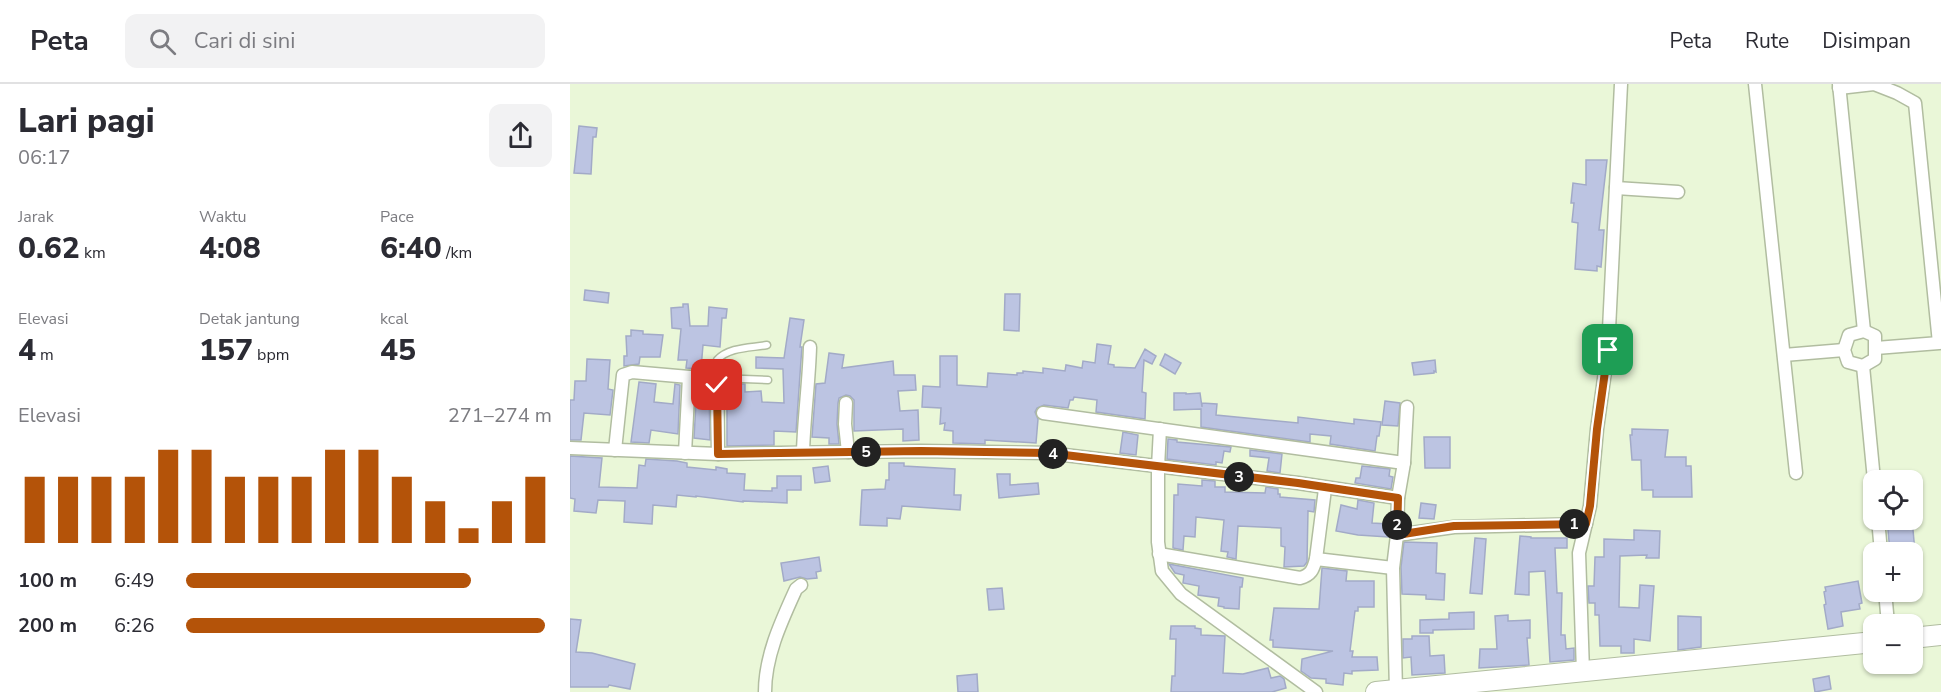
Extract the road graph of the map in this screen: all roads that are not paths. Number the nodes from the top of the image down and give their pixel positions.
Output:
1 (1621, 84) edge
2 (1755, 84) edge
3 (1839, 86) edge
4 (1616, 188) junction
5 (1678, 192) dead end
6 (1864, 332) junction
7 (767, 345) dead end
8 (810, 346) dead end
9 (1876, 348) junction
10 (1844, 350) junction
11 (1784, 356) junction
12 (1863, 366) junction
13 (689, 377) junction
14 (717, 378) junction
15 (768, 380) dead end
16 (846, 403) dead end
17 (1407, 407) dead end
18 (1043, 413) dead end
19 (1160, 429) junction
20 (570, 448) edge
21 (615, 450) junction
22 (803, 452) junction
23 (848, 452) junction
24 (685, 453) junction
25 (718, 454) junction
26 (1404, 463) junction
27 (1158, 467) junction
28 (1873, 470) edge
29 (1796, 473) dead end
30 (1325, 489) junction
31 (1398, 498) junction
32 (1586, 524) junction
33 (1397, 535) junction
34 (1159, 554) junction
35 (1316, 559) junction
36 (1393, 568) junction
37 (801, 585) dead end
38 (1941, 635) edge
39 (1923, 637) edge
40 (1863, 643) edge
41 (1583, 672) junction
42 (1396, 691) edge
43 (765, 692) edge
44 (1316, 692) edge
45 (1376, 692) edge

1 - 4 street
2 - 11 street
3 - 6 street
3 - 9 street
4 - 5 street
4 - 32 street
6 - 9 street
6 - 10 street
7 - 14 lane
8 - 22 street
9 - 12 street
10 - 11 street
10 - 12 street
11 - 29 street
12 - 28 street
13 - 14 street
13 - 21 street
13 - 24 street
14 - 15 lane
14 - 25 street
16 - 23 street
17 - 26 street
18 - 19 street
19 - 26 street
19 - 27 street
20 - 21 street
21 - 24 street
22 - 23 street
22 - 25 street
23 - 27 street
24 - 25 street
26 - 31 street
27 - 30 street
27 - 34 street
30 - 31 street
30 - 35 street
31 - 33 street
32 - 33 street
32 - 41 street
33 - 36 street
34 - 35 street
34 - 44 street
35 - 36 street
36 - 42 street
37 - 43 street
38 - 39 main road
40 - 41 main road
41 - 42 main road
42 - 45 main road

